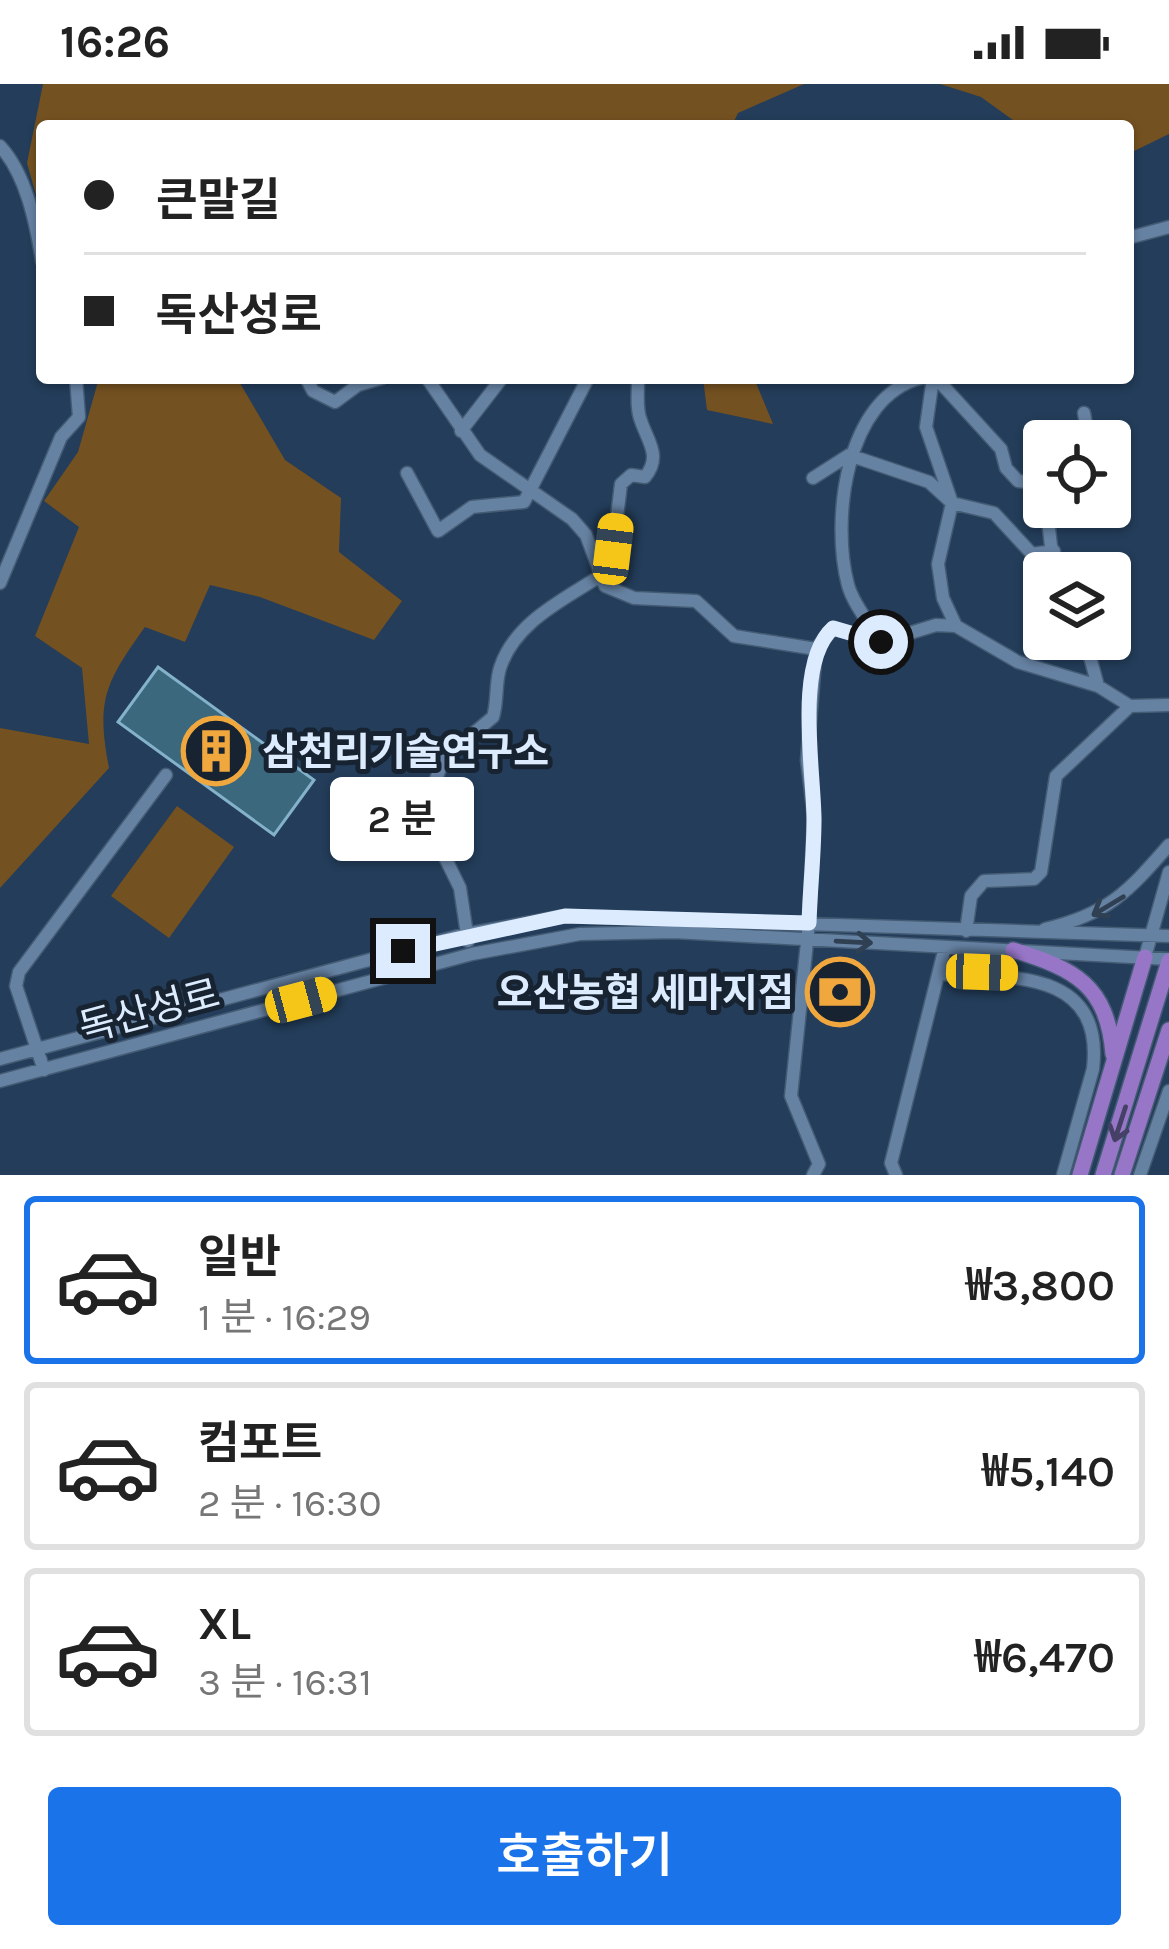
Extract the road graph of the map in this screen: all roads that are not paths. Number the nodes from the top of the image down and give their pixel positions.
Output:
1 (0, 146) edge
2 (36, 225) edge
3 (1169, 227) edge
4 (1134, 236) edge
5 (76, 384) edge
6 (309, 384) edge
7 (361, 384) edge
8 (431, 384) edge
9 (497, 384) edge
10 (585, 384) edge
11 (638, 384) edge
12 (910, 384) edge
13 (934, 384) edge
14 (941, 384) edge
15 (1084, 413) dead end
16 (1085, 420) edge
17 (461, 430) junction
18 (849, 455) junction
19 (407, 473) dead end
20 (813, 478) dead end
21 (1023, 483) edge
22 (533, 493) junction
23 (952, 503) junction
24 (1051, 528) edge
25 (1054, 551) joint
26 (601, 579) junction
27 (0, 584) edge
28 (956, 626) junction
29 (881, 642) junction
30 (816, 649) junction
31 (1091, 660) edge
32 (1098, 686) junction
33 (1169, 705) edge
34 (1130, 706) junction
35 (166, 775) dead end
36 (1169, 845) edge
37 (1169, 872) edge
38 (809, 923) junction
39 (966, 931) junction
40 (466, 934) junction
41 (1027, 934) junction
42 (1150, 936) junction
43 (1169, 936) edge
44 (807, 939) junction
45 (945, 946) junction
46 (1013, 950) junction
47 (472, 954) junction
48 (1145, 957) junction
49 (1169, 960) edge
50 (939, 974) junction
51 (1169, 1030) edge
52 (36, 1049) junction
53 (0, 1059) edge
54 (1114, 1066) junction
55 (44, 1070) junction
56 (0, 1082) edge
57 (1162, 1086) edge
58 (1166, 1106) edge
59 (813, 1175) edge
60 (896, 1175) edge
61 (1064, 1175) edge
62 (1080, 1175) edge
63 (1103, 1175) edge
64 (1122, 1175) edge
65 (1140, 1175) edge

1 - 2 street
3 - 4 street
5 - 27 street
6 - 7 street
8 - 17 street
9 - 17 street
10 - 22 street
11 - 26 street
12 - 18 street
13 - 23 street
14 - 21 street
15 - 16 street
17 - 22 street
18 - 20 street
18 - 23 street
18 - 29 street
19 - 22 street
22 - 26 street
23 - 25 street
23 - 28 street
24 - 25 street
26 - 30 street
26 - 40 street
28 - 29 street
28 - 32 street
29 - 30 street
30 - 38 street
31 - 32 street
32 - 34 street
33 - 34 street
34 - 39 street
35 - 52 street
36 -> 41 street
37 - 42 street
38 - 39 street, 독산성로
38 - 40 street, 독산성로
38 - 44 street
39 - 41 street, 독산성로
40 - 47 street
40 - 52 street, 독산성로
41 - 42 street, 독산성로
42 - 43 street, 독산성로
42 - 48 street
44 -> 45 street, 독산성로
44 - 47 street, 독산성로
44 - 59 street
45 - 46 street, 독산성로
45 - 50 street
46 - 48 street, 독산성로
46 - 54 main road
47 - 55 street, 독산성로
48 - 49 street, 독산성로
48 - 54 main road
49 -> 63 main road
50 - 60 street
50 - 61 street
51 - 57 main road
52 - 53 street, 독산성로
52 - 55 street
54 - 62 main road
55 - 56 street, 독산성로
57 - 58 street
57 - 64 main road
58 - 65 street

